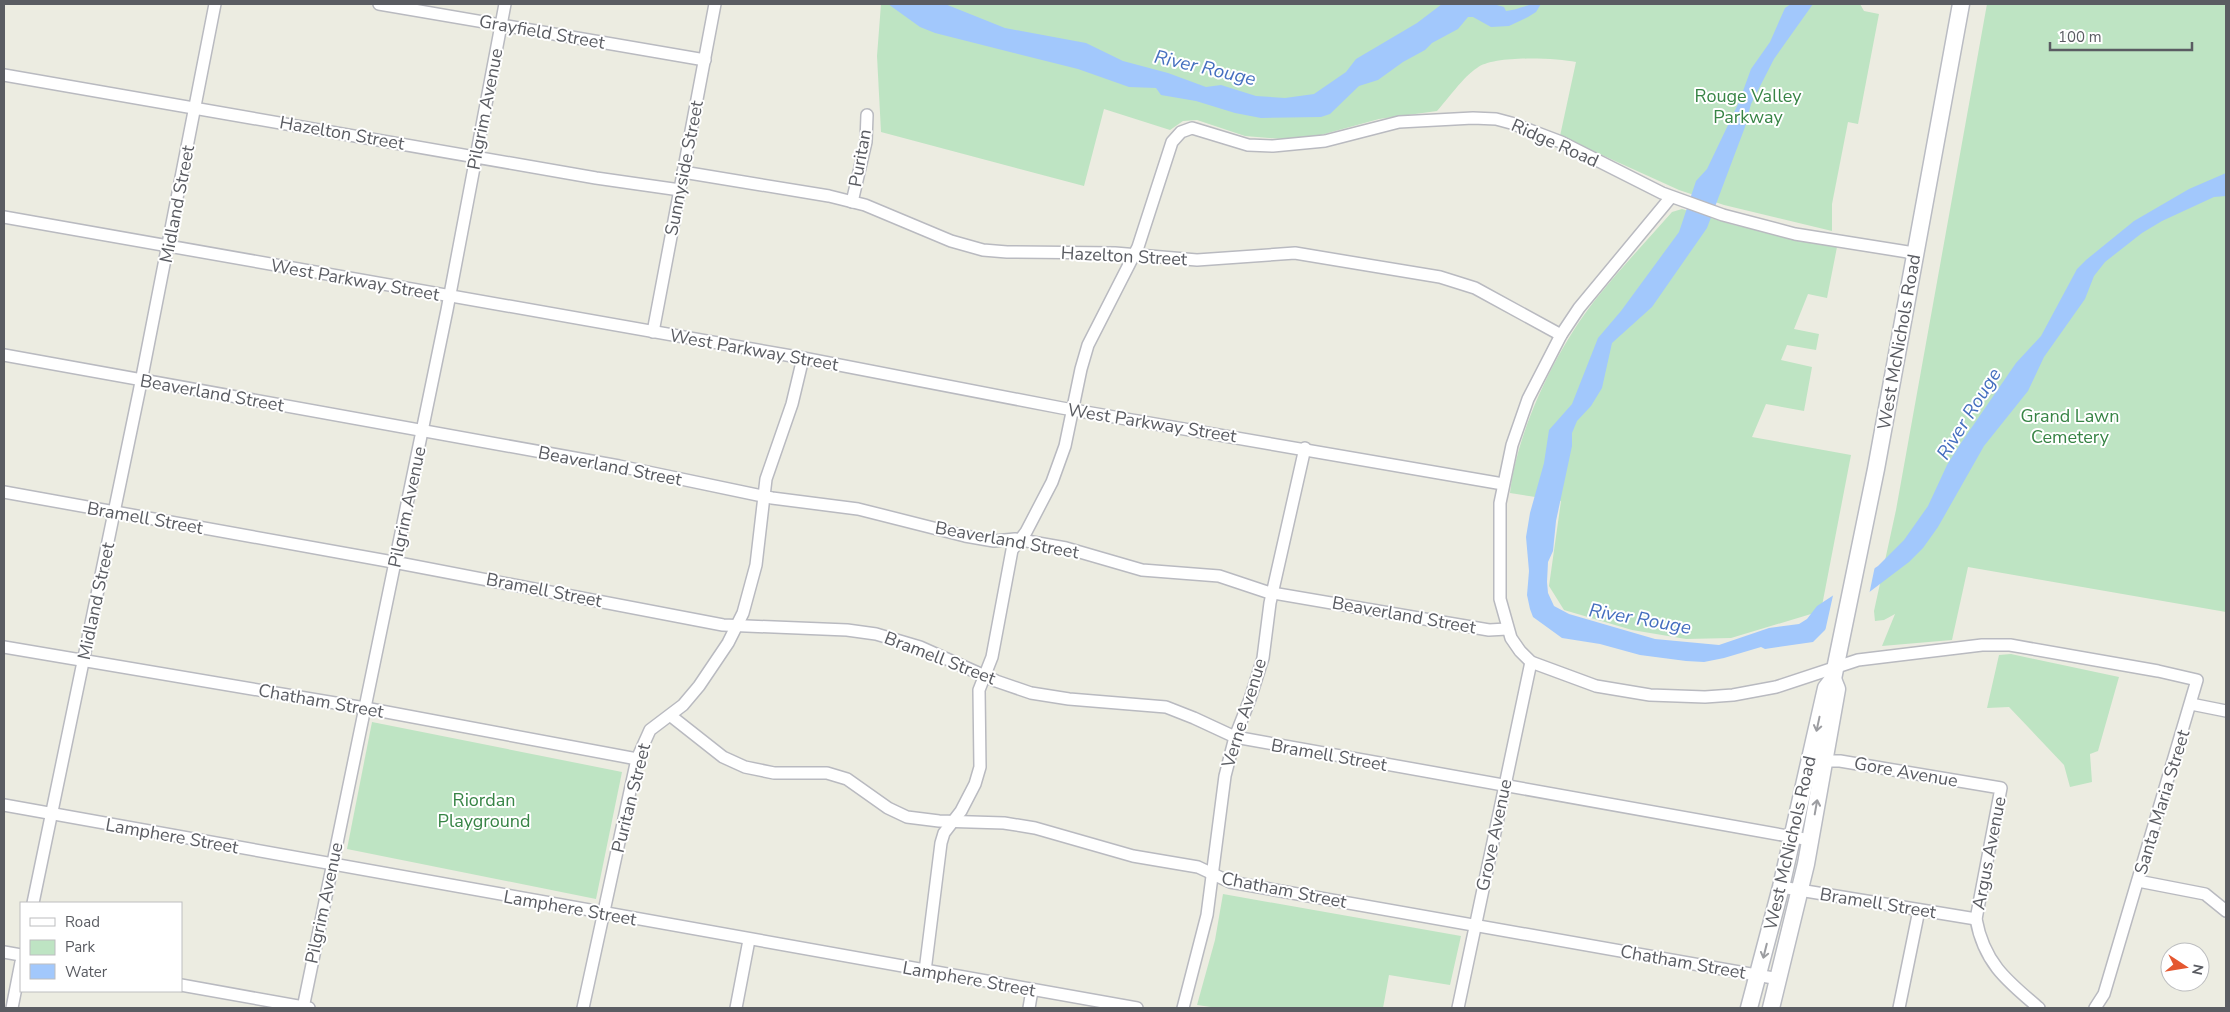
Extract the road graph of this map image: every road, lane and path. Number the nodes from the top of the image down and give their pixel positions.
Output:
1 (214, 4) edge
2 (379, 4) edge
3 (504, 4) edge
4 (715, 4) edge
5 (1961, 4) edge
6 (500, 25) junction
7 (705, 60) junction
8 (4, 75) edge
9 (195, 108) junction
10 (867, 115) dead end
11 (476, 156) junction
12 (683, 172) junction
13 (680, 190) junction
14 (1674, 198) junction
15 (852, 202) junction
16 (4, 217) edge
17 (168, 247) junction
18 (1914, 253) junction
19 (1134, 255) junction
20 (450, 297) junction
21 (653, 332) junction
22 (1561, 335) junction
23 (4, 355) edge
24 (803, 358) junction
25 (141, 380) junction
26 (1073, 410) junction
27 (423, 431) junction
28 (1305, 448) junction
29 (1503, 484) junction
30 (4, 492) edge
31 (762, 496) junction
32 (114, 512) junction
33 (1020, 540) junction
34 (395, 562) junction
35 (1273, 593) junction
36 (737, 627) junction
37 (1507, 630) junction
38 (4, 646) edge
39 (83, 662) junction
40 (1531, 662) junction
41 (1835, 667) junction
42 (985, 676) junction
43 (2191, 704) junction
44 (365, 708) junction
45 (2226, 711) edge
46 (671, 716) junction
47 (1235, 737) junction
48 (637, 759) junction
49 (1817, 761) junction
50 (1505, 786) junction
51 (2001, 788) joint
52 (4, 805) edge
53 (52, 814) junction
54 (954, 821) junction
55 (1791, 837) junction
56 (1810, 840) junction
57 (332, 865) junction
58 (1212, 875) junction
59 (2138, 881) junction
60 (1781, 887) junction
61 (1800, 891) junction
62 (33, 902) edge
63 (1919, 910) junction
64 (2226, 911) edge
65 (604, 914) junction
66 (1976, 919) junction
67 (1476, 925) junction
68 (749, 940) junction
69 (4, 952) edge
70 (20, 955) edge
71 (20, 967) edge
72 (925, 970) junction
73 (1759, 975) junction
74 (1779, 979) junction
75 (182, 985) edge
76 (1032, 990) junction
77 (12, 1008) edge
78 (305, 1008) edge
79 (583, 1008) edge
80 (736, 1008) edge
81 (1029, 1008) edge
82 (1137, 1008) edge
83 (1183, 1008) edge
84 (1458, 1008) edge
85 (1750, 1008) edge
86 (1771, 1008) edge
87 (1900, 1008) edge
88 (2039, 1008) edge
89 (2095, 1008) edge

1 - 9 street, Midland Street
2 - 6 street, Grayfield Street
3 - 6 street, Pilgrim Avenue
4 - 7 street, Sunnyside Street
5 - 18 main road, West McNichols Road
6 - 7 street, Grayfield Street
6 - 11 street, Pilgrim Avenue
7 - 12 street, Sunnyside Street
8 - 9 street, Hazelton Street
9 - 11 street, Hazelton Street
9 - 17 street, Midland Street
10 - 15 street, Puritan
11 - 13 street, Hazelton Street
11 - 20 street, Pilgrim Avenue
12 - 13 street, Sunnyside Street
12 - 15 street, Hazelton Street
13 - 21 street, Sunnyside Street
14 - 18 street, Ridge Road
14 - 19 street, Ridge Road
14 - 22 street
15 - 19 street, Hazelton Street
16 - 17 street, West Parkway Street
17 - 20 street, West Parkway Street
17 - 25 street, Midland Street
18 - 41 main road, West McNichols Road
19 - 22 street, Hazelton Street
19 - 26 street
20 - 21 street, West Parkway Street
20 - 27 street, Pilgrim Avenue
21 - 24 street, West Parkway Street
22 - 29 street
23 - 25 street, Beaverland Street
24 - 26 street, West Parkway Street
24 - 31 street, Puritan Street
25 - 27 street, Beaverland Street
25 - 32 street, Midland Street
26 - 28 street, West Parkway Street
26 - 33 street
27 - 31 street, Beaverland Street
27 - 34 street, Pilgrim Avenue
28 - 29 street, West Parkway Street
28 - 35 street, Verne Avenue
29 - 37 street
30 - 32 street, Bramell Street
31 - 33 street, Beaverland Street
31 - 36 street, Puritan Street
32 - 34 street, Bramell Street
32 - 39 street, Midland Street
33 - 35 street, Beaverland Street
33 - 42 street
34 - 36 street, Bramell Street
34 - 44 street, Pilgrim Avenue
35 - 37 street, Beaverland Street
35 - 47 street, Verne Avenue
36 - 42 street, Bramell Street
36 - 46 street, Puritan Street
37 - 40 street
38 - 39 street, Chatham Street
39 - 44 street, Chatham Street
39 - 53 street, Midland Street
40 - 41 street
40 - 50 street, Grove Avenue
41 - 43 street, Santa Maria Street
41 - 49 main road, West McNichols Road
42 - 47 street, Bramell Street
42 - 54 street
43 - 45 street
43 - 59 street, Santa Maria Street
44 - 48 street, Chatham Street
44 - 57 street, Pilgrim Avenue
46 - 48 street, Puritan Street
46 - 54 street, Chatham Street
47 - 50 street, Bramell Street
47 - 58 street, Verne Avenue
48 - 65 street, Puritan Street
49 - 51 street, Gore Avenue
49 - 55 main road, West McNichols Road
56 -> 49 main road, West McNichols Road
50 - 55 street, Bramell Street
50 - 67 street, Grove Avenue
51 - 66 street, Argus Avenue
52 - 53 street, Lamphere Street
53 - 57 street, Lamphere Street
53 - 62 street, Midland Street
54 - 58 street, Chatham Street
54 - 72 street
55 - 56 street, Bramell Street
55 - 60 main road, West McNichols Road
56 - 61 main road, West McNichols Road
57 - 65 street, Lamphere Street
57 - 78 street, Pilgrim Avenue
58 - 67 street, Chatham Street
58 - 83 street, Verne Avenue
59 - 64 street
59 - 89 street, Santa Maria Street
60 - 61 street, Bramell Street
60 -> 73 main road, West McNichols Road
61 - 63 street, Bramell Street
61 - 74 main road, West McNichols Road
63 - 66 street, Bramell Street
63 - 87 street
65 - 68 street, Lamphere Street
65 - 79 street, Puritan Street
66 - 88 street
67 - 73 street, Chatham Street
67 - 84 street, Grove Avenue
68 - 72 street, Lamphere Street
68 - 80 street
69 - 70 street
71 - 77 street
72 - 76 street, Lamphere Street
73 - 74 street, Chatham Street
73 - 85 main road, West McNichols Road
74 - 86 main road, West McNichols Road
75 - 78 street
76 - 81 street
76 - 82 street, Lamphere Street

